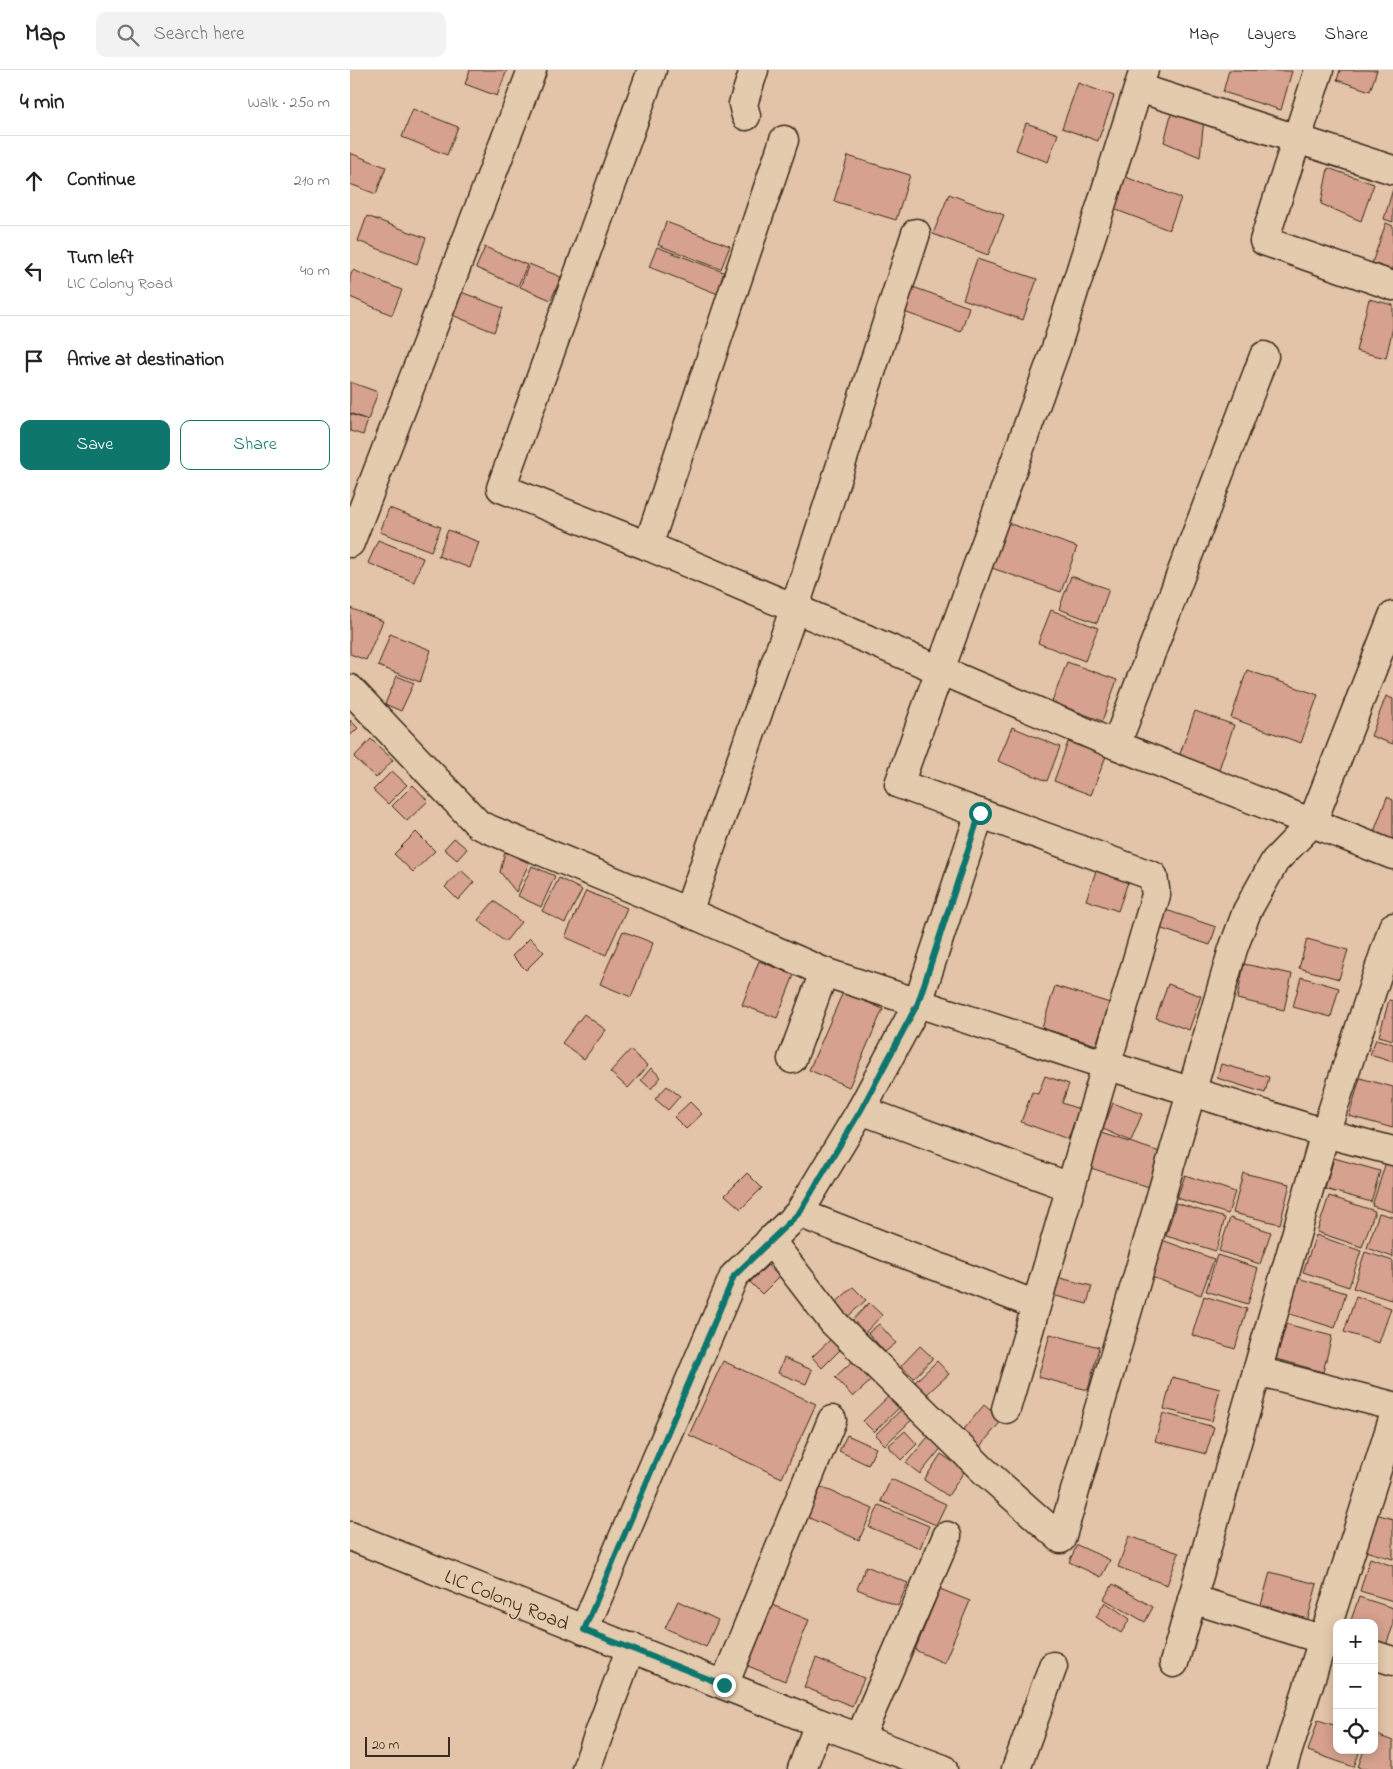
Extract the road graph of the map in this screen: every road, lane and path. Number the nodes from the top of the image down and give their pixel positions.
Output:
1 (532, 70) edge
2 (652, 70) edge
3 (754, 70) edge
4 (1319, 70) edge
5 (1142, 79) edge
6 (746, 116) dead end
7 (1297, 139) junction
8 (784, 140) dead end
9 (1393, 170) edge
10 (916, 233) dead end
11 (1393, 286) edge
12 (1264, 356) dead end
13 (350, 543) edge
14 (648, 546) junction
15 (794, 610) junction
16 (1393, 616) edge
17 (940, 672) junction
18 (350, 689) edge
19 (1116, 746) junction
20 (980, 813) junction
21 (1312, 823) junction
22 (1393, 855) edge
23 (688, 912) junction
24 (1393, 927) edge
25 (824, 972) junction
26 (918, 1003) junction
27 (792, 1058) dead end
28 (1106, 1065) junction
29 (1192, 1092) junction
30 (861, 1110) junction
31 (1325, 1133) junction
32 (1393, 1151) edge
33 (1070, 1187) junction
34 (799, 1213) junction
35 (770, 1240) junction
36 (1036, 1305) junction
37 (1257, 1371) junction
38 (1393, 1406) edge
39 (1006, 1408) dead end
40 (1393, 1419) edge
41 (832, 1420) dead end
42 (350, 1536) edge
43 (947, 1536) dead end
44 (1192, 1599) junction
45 (584, 1630) junction
46 (1330, 1642) edge
47 (631, 1647) junction
48 (1378, 1656) edge
49 (1393, 1661) edge
50 (1174, 1664) dead end
51 (1053, 1666) dead end
52 (724, 1685) junction
53 (819, 1723) junction
54 (860, 1737) junction
55 (586, 1769) edge
56 (802, 1769) edge
57 (943, 1769) edge
58 (1016, 1769) edge
59 (1282, 1769) edge

1 - 13 street
2 - 14 street
3 - 6 street
4 - 7 street
5 - 7 street
5 - 17 street
7 - 9 street
7 - 11 street
8 - 14 street
10 - 15 street
12 - 19 street
14 - 15 street
15 - 17 street
15 - 23 street
16 - 21 street
17 - 19 street
17 - 20 street
18 - 23 street
19 - 21 street
20 - 26 street
20 - 28 street
21 - 22 street
21 - 29 street
23 - 25 street
24 - 31 street
25 - 26 street
25 - 27 street
26 - 28 street
26 - 30 street
28 - 29 street
28 - 33 street
29 - 31 street
29 - 35 street
30 - 33 street
30 - 34 street
31 - 32 street
31 - 37 street
33 - 36 street
34 - 35 street
34 - 36 street
35 - 45 street
36 - 39 street
37 - 38 street
37 - 44 street
40 - 46 street
41 - 52 street
42 - 45 street, LIC Colony Road
43 - 54 street
44 - 46 street
44 - 50 street
45 - 47 street, LIC Colony Road
46 - 59 street
47 - 52 street, LIC Colony Road
47 - 55 street
48 - 49 street
51 - 58 street
52 - 53 street, LIC Colony Road
53 - 54 street, LIC Colony Road
53 - 56 street
54 - 57 street, LIC Colony Road

